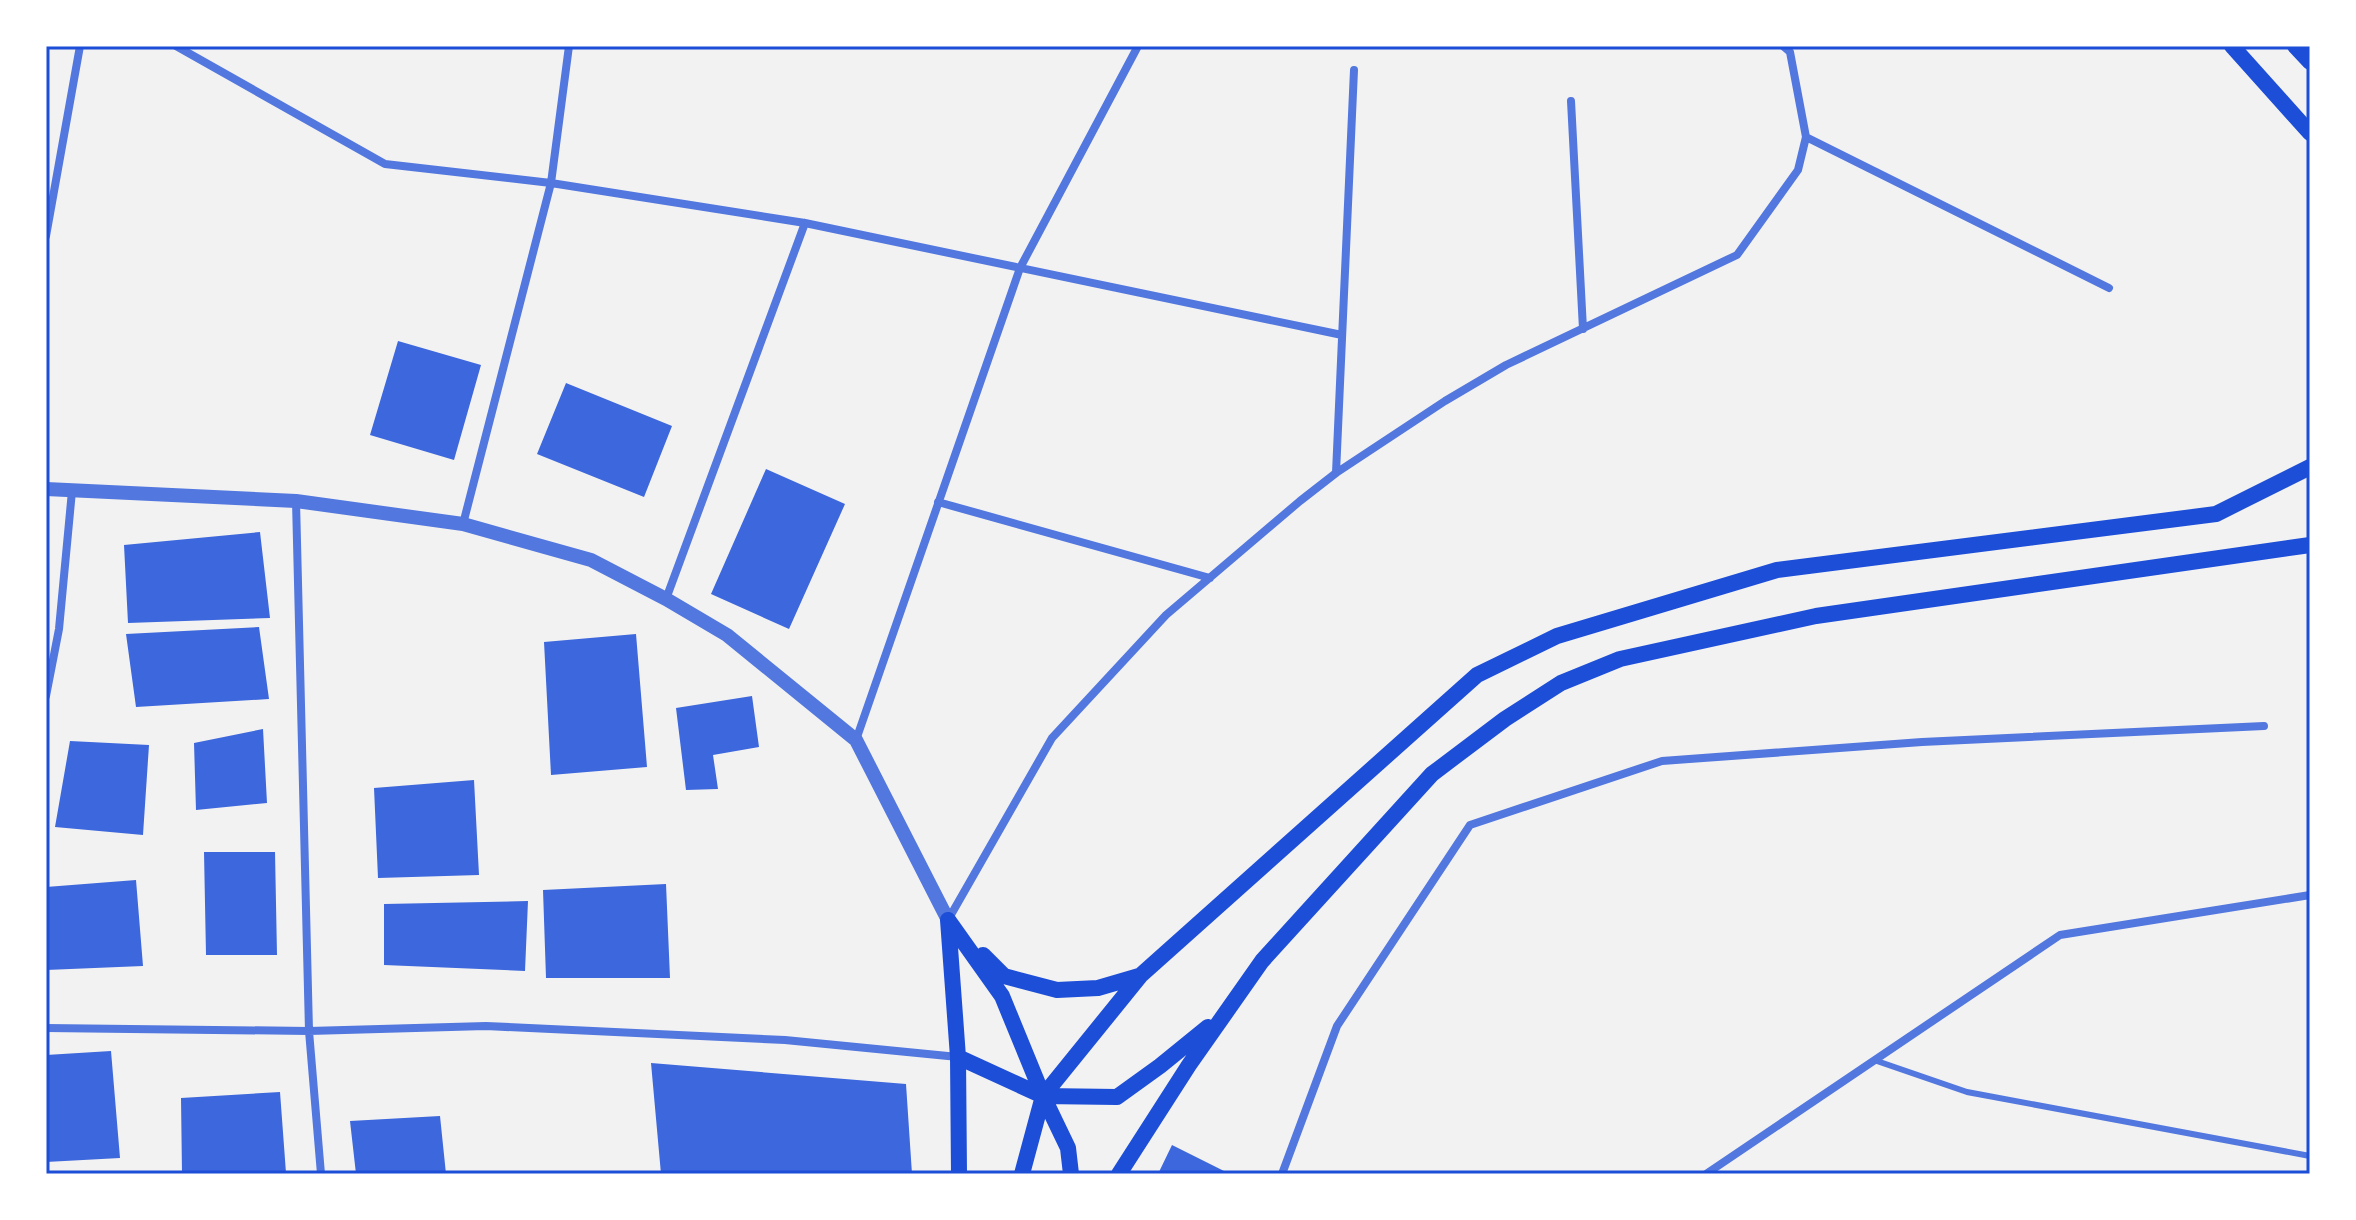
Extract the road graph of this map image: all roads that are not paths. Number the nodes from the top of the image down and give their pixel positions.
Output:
1 (80, 46) edge
2 (176, 46) edge
3 (569, 46) edge
4 (1138, 46) edge
5 (1783, 46) edge
6 (2232, 46) edge
7 (2295, 46) edge
8 (2310, 62) edge
9 (1354, 70) dead end
10 (1571, 101) dead end
11 (2310, 133) edge
12 (1806, 137) junction
13 (551, 183) junction
14 (805, 223) junction
15 (46, 236) edge
16 (1020, 268) junction
17 (2109, 288) dead end
18 (1583, 329) junction
19 (1342, 335) junction
20 (2310, 467) edge
21 (1336, 473) junction
22 (46, 489) edge
23 (72, 491) junction
24 (296, 501) junction
25 (938, 502) junction
26 (463, 524) junction
27 (2310, 545) edge
28 (1210, 578) junction
29 (666, 599) junction
30 (46, 696) edge
31 (2264, 726) dead end
32 (856, 740) junction
33 (2310, 895) edge
34 (948, 920) junction
35 (1141, 975) junction
36 (1226, 1012) junction
37 (46, 1028) edge
38 (309, 1031) junction
39 (958, 1057) junction
40 (1874, 1060) junction
41 (1043, 1096) junction
42 (2310, 1156) edge
43 (321, 1174) edge
44 (959, 1174) edge
45 (1022, 1174) edge
46 (1071, 1174) edge
47 (1119, 1174) edge
48 (1282, 1174) edge
49 (1706, 1174) edge

1 - 15 street
2 - 13 street
3 - 13 street
4 - 16 street
5 - 12 street
6 - 11 main road
7 - 8 main road
9 - 19 street
10 - 18 street
12 - 17 street
12 - 18 street
13 - 14 street
13 - 26 street
14 - 16 street
14 - 29 street
16 - 19 street
16 - 25 street
18 - 21 street
19 - 21 street
20 - 35 main road
21 - 28 street
22 - 23 street
23 - 24 street
23 - 30 street
24 - 26 street
24 - 38 street
25 - 28 street
25 - 32 street
26 - 29 street
27 - 36 main road
28 - 34 street
29 - 32 street
31 - 48 street
32 - 34 street
33 - 40 street
34 - 35 main road
34 - 39 main road
34 - 41 main road
35 - 41 main road
36 - 41 main road
36 - 47 main road
37 - 38 street
38 - 39 street
38 - 43 street
39 - 41 main road
39 - 44 main road
40 - 42 lane
40 - 49 street
41 - 45 main road
41 - 46 main road

